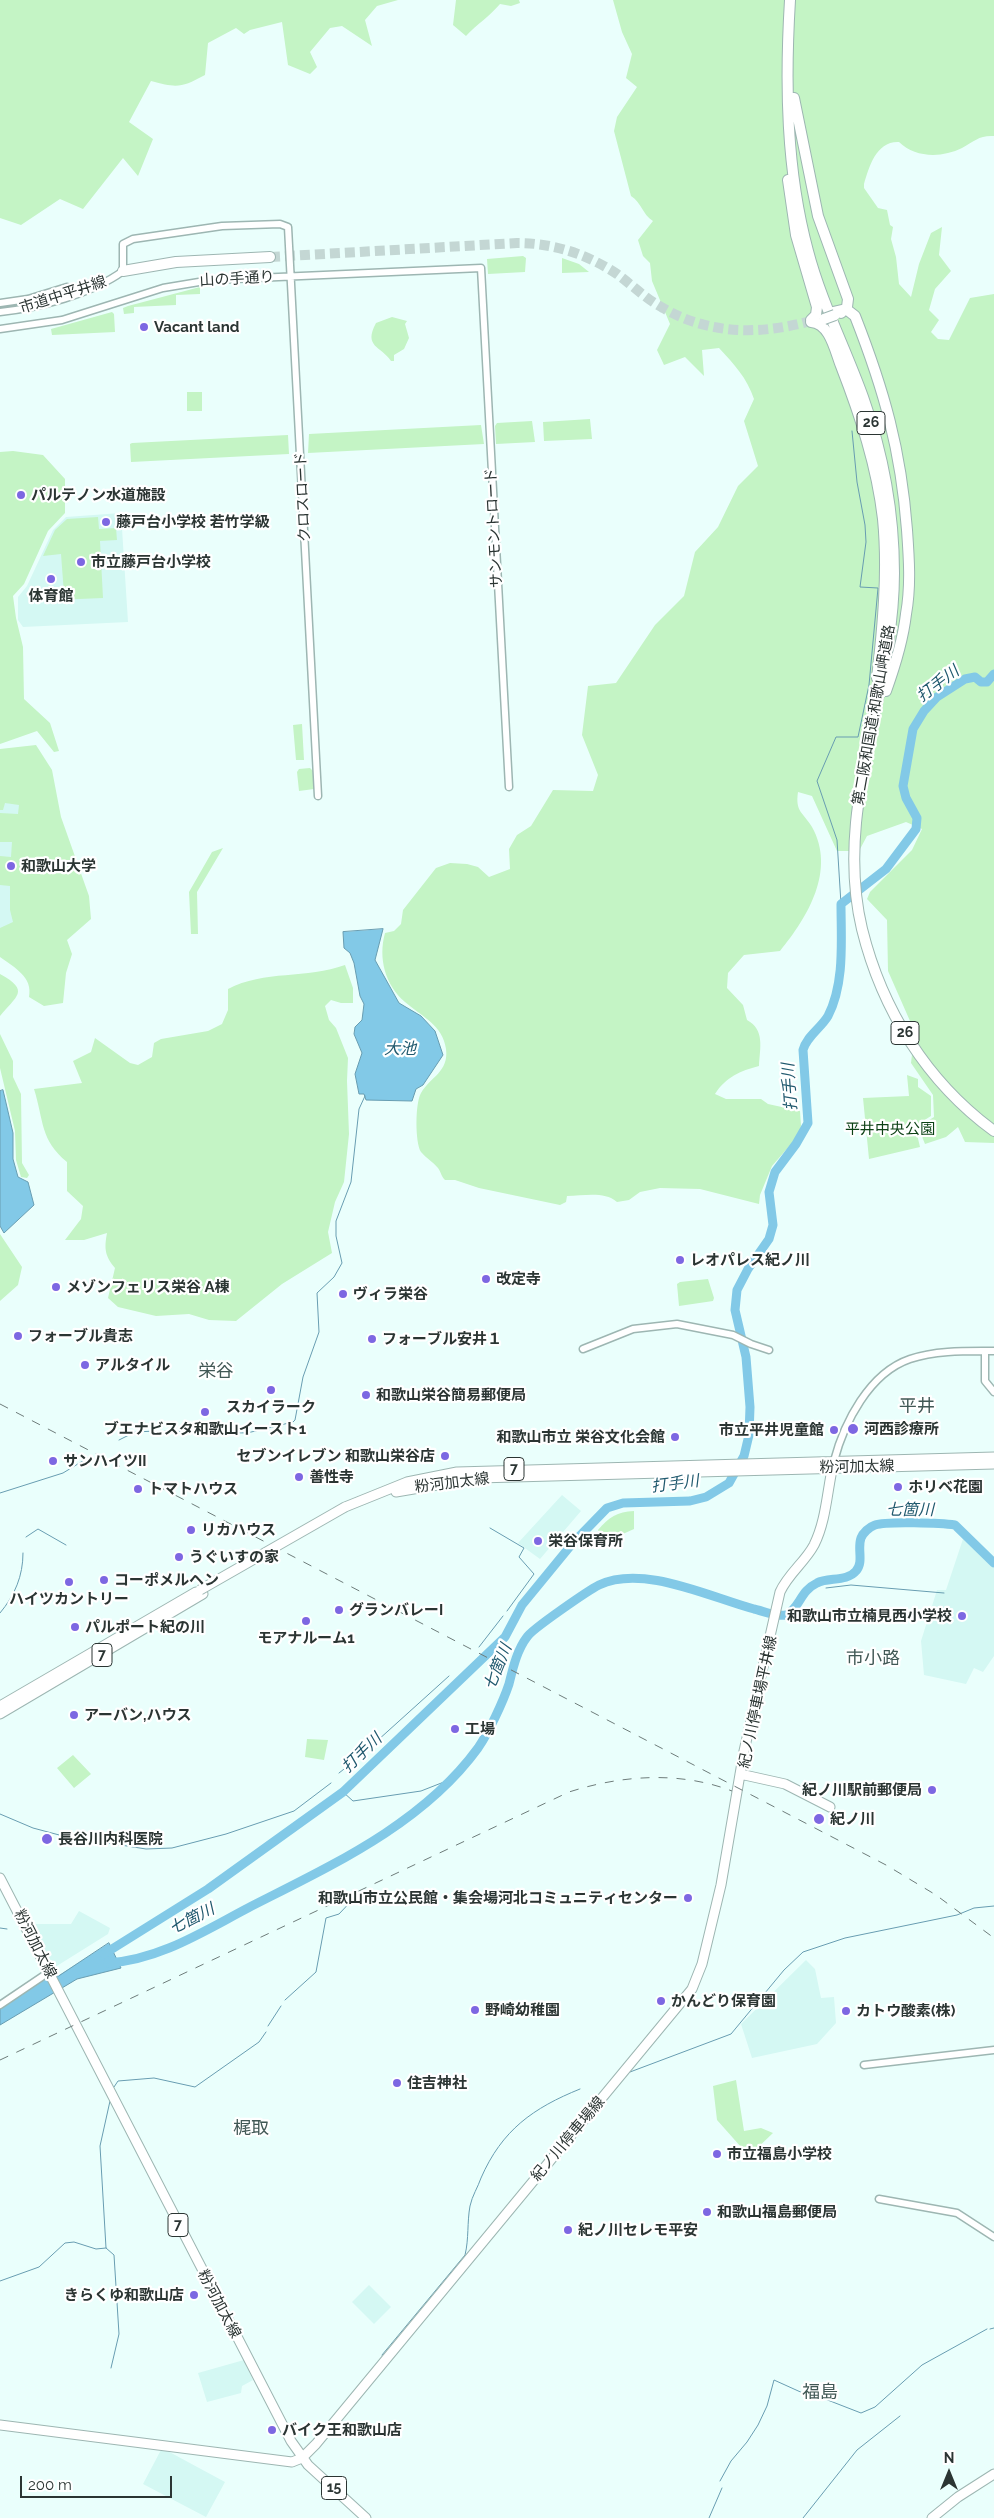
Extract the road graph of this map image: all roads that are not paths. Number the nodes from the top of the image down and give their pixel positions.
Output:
1 (790, 0) edge
2 (788, 45) junction
3 (789, 118) junction
4 (270, 257) tunnel mouth
5 (481, 268) joint
6 (123, 271) junction
7 (292, 276) junction
8 (67, 287) dead end
9 (0, 303) edge
10 (846, 310) junction
11 (0, 312) edge
12 (811, 321) junction
13 (0, 329) edge
14 (871, 737) junction
15 (863, 773) junction
16 (508, 787) dead end
17 (318, 796) dead end
18 (994, 1131) edge
19 (583, 1349) dead end
20 (770, 1350) dead end
21 (994, 1350) edge
22 (985, 1351) junction
23 (994, 1392) edge
24 (994, 1456) edge
25 (833, 1464) junction
26 (994, 1464) edge
27 (202, 1592) junction
28 (0, 1706) edge
29 (0, 1714) edge
30 (740, 1774) junction
31 (830, 1807) dead end
32 (0, 1878) edge
33 (49, 1974) junction
34 (0, 2005) edge
35 (994, 2050) edge
36 (864, 2065) dead end
37 (879, 2199) dead end
38 (994, 2237) edge
39 (0, 2426) edge
40 (302, 2458) junction
41 (994, 2474) edge
42 (366, 2518) edge
43 (932, 2518) edge

1 - 2 highway, 第二阪和国道;和歌山岬道路 / 26
2 - 3 highway, 第二阪和国道;和歌山岬道路 / 26
2 - 10 highway
3 - 12 highway
3 - 14 highway, 第二阪和国道;和歌山岬道路 / 26
4 - 6 highway
5 - 7 street, 山の手通り
5 - 16 street, サンモントロード
6 - 7 street, クロスロード
6 - 11 street, 市道中平井線
7 - 13 street, 山の手通り
7 - 17 street, クロスロード
8 - 9 street, 市道中平井線
10 - 12 highway
10 - 14 highway
12 - 15 highway
14 - 15 highway, 第二阪和国道;和歌山岬道路 / 26
15 - 18 highway, 第二阪和国道;和歌山岬道路 / 26
19 - 20 street
21 - 22 street
22 - 23 street
22 - 25 street
24 - 25 main road, 粉河加太線 / 7
25 - 26 main road, 粉河加太線 / 7
25 - 27 main road, 粉河加太線 / 7, bridge
25 - 30 main road, 紀ノ川停車場平井線
27 - 28 main road, 粉河加太線 / 7
27 - 29 main road, 粉河加太線 / 7
30 - 31 main road, 紀ノ川停車場平井線
30 - 40 main road, 紀ノ川停車場線
32 - 33 main road, 粉河加太線 / 7
33 - 34 street
33 - 40 main road, 粉河加太線 / 7
35 - 36 street
37 - 38 street
39 - 40 main road
40 - 42 main road, 15
41 - 43 main road

